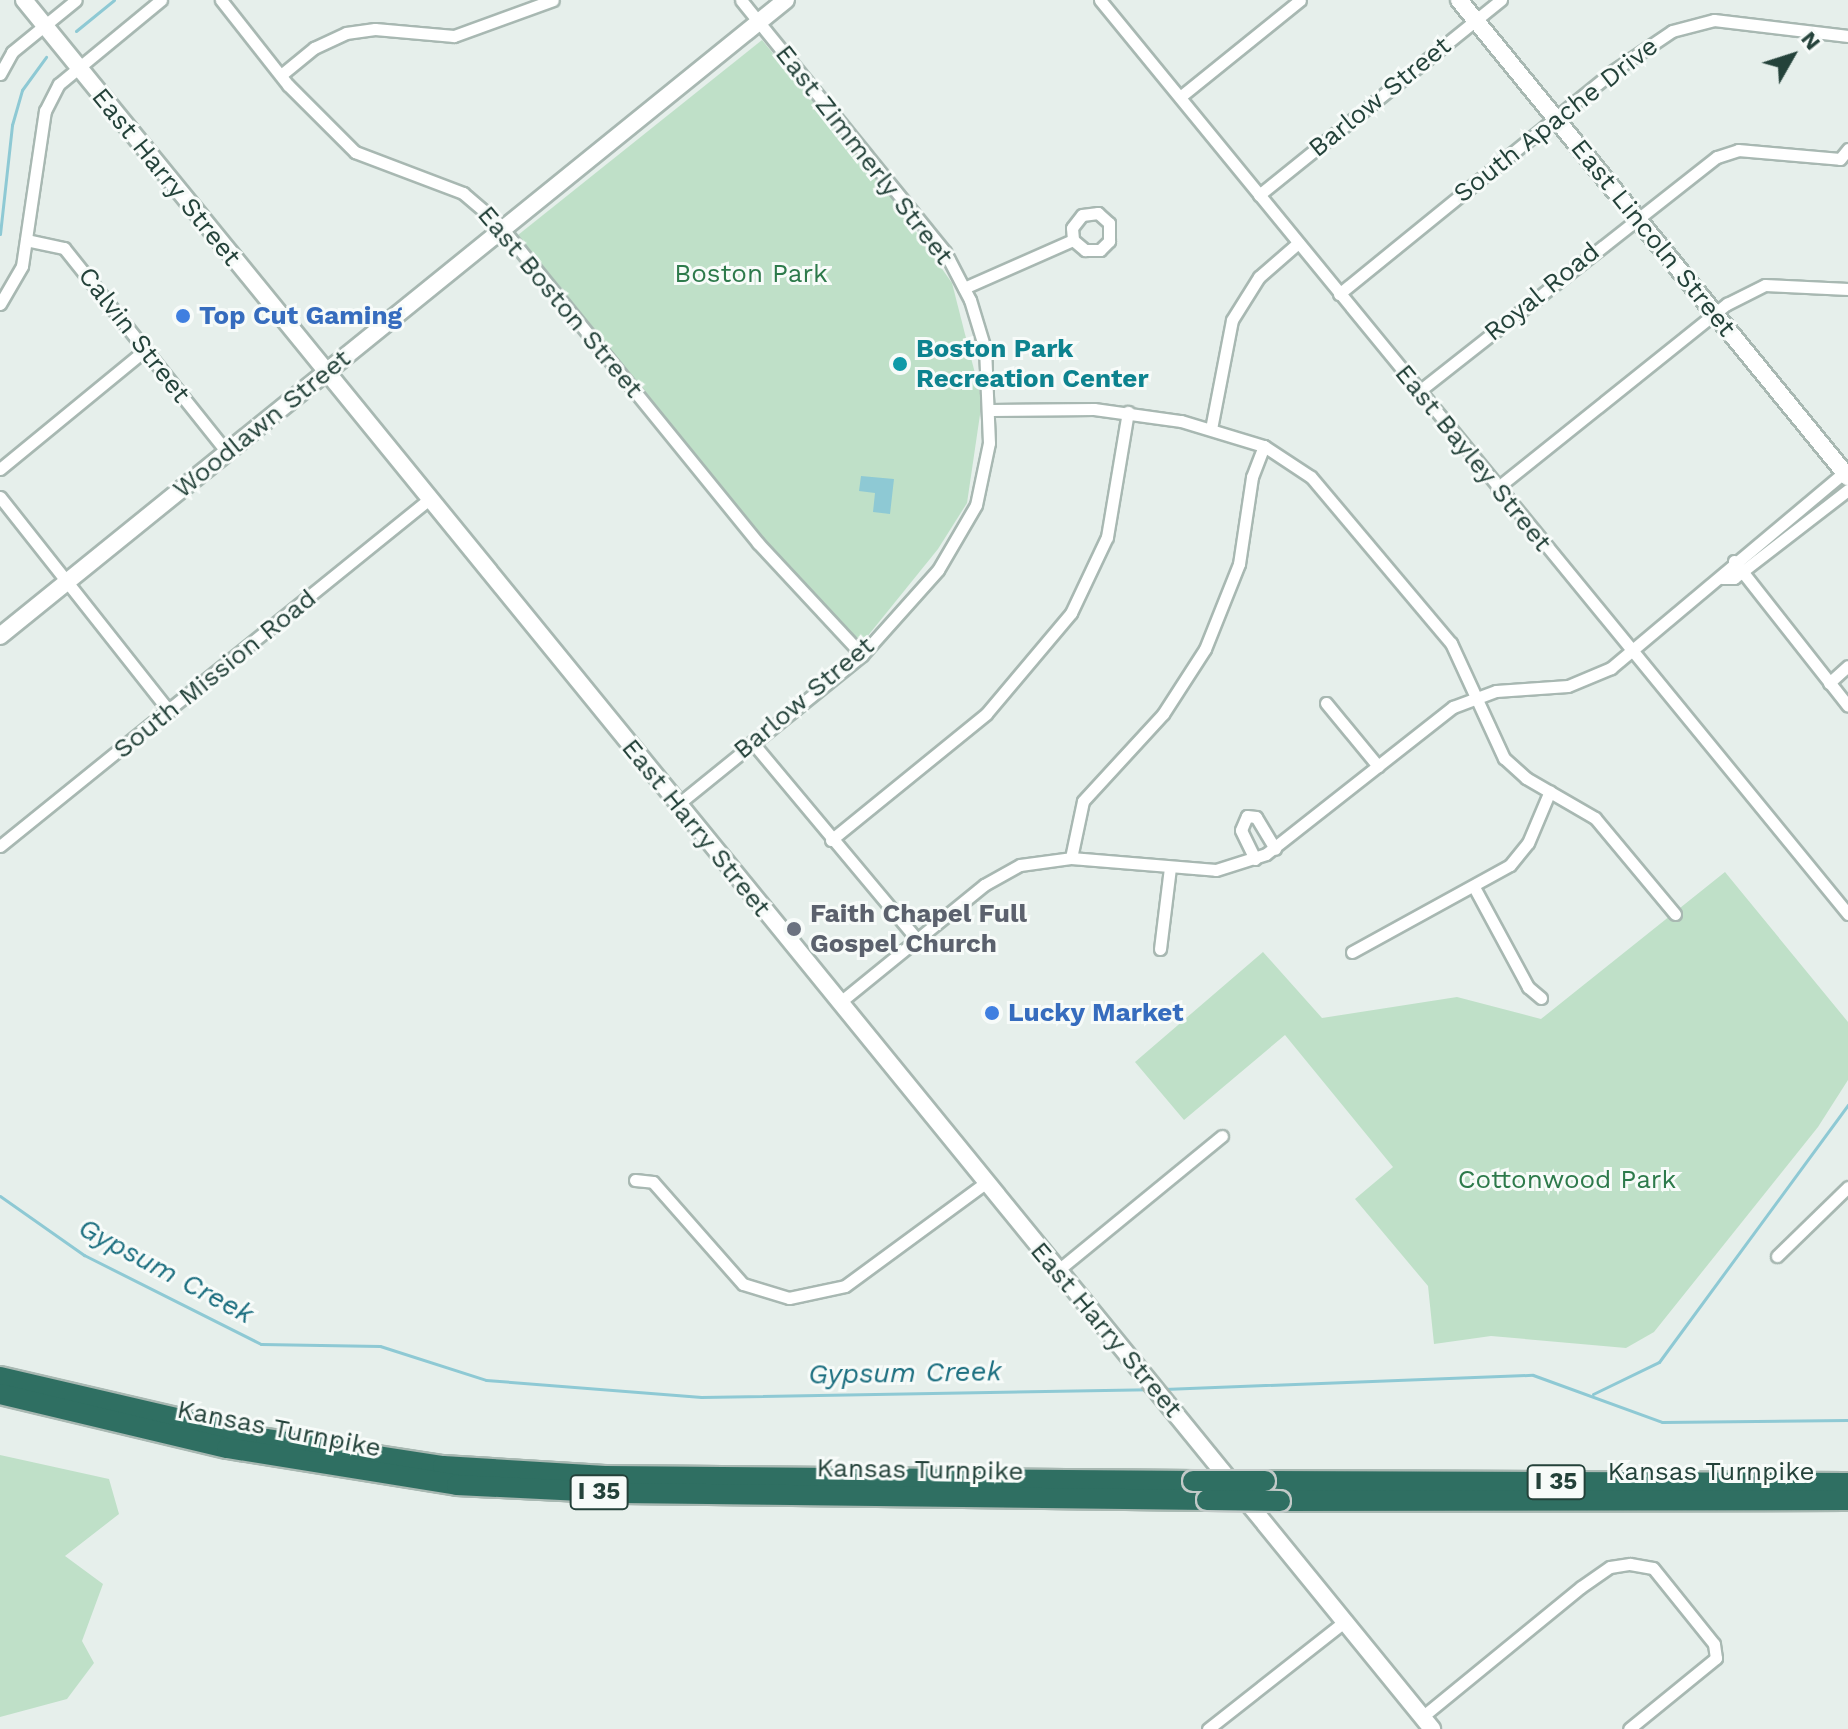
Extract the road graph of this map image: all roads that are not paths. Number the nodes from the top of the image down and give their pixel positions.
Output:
1 (24, 0) edge
2 (76, 0) edge
3 (161, 0) edge
4 (221, 0) edge
5 (553, 0) edge
6 (741, 0) edge
7 (786, 0) edge
8 (1100, 0) edge
9 (1300, 0) edge
10 (1459, 0) edge
11 (1501, 0) edge
12 (1476, 20) junction
13 (759, 22) junction
14 (45, 25) junction
15 (1848, 36) edge
16 (79, 68) junction
17 (0, 74) edge
18 (281, 75) junction
19 (1180, 97) junction
20 (1555, 118) junction
21 (1846, 153) edge
22 (1259, 195) junction
23 (1636, 217) junction
24 (503, 229) junction
25 (26, 240) junction
26 (1073, 240) dead end
27 (1298, 243) junction
28 (964, 288) junction
29 (1848, 289) edge
30 (1339, 294) junction
31 (0, 304) edge
32 (1715, 314) junction
33 (145, 350) junction
34 (324, 374) junction
35 (1418, 392) junction
36 (991, 410) junction
37 (1128, 412) junction
38 (1211, 429) junction
39 (1264, 446) junction
40 (227, 452) junction
41 (0, 469) edge
42 (1847, 473) edge
43 (1497, 488) junction
44 (1848, 490) edge
45 (0, 497) edge
46 (428, 500) junction
47 (1734, 561) junction
48 (1742, 572) junction
49 (1722, 578) junction
50 (68, 581) junction
51 (0, 636) edge
52 (1632, 653) junction
53 (862, 655) junction
54 (1848, 666) edge
55 (1829, 683) junction
56 (1474, 697) junction
57 (1326, 703) dead end
58 (1848, 706) edge
59 (169, 711) junction
60 (752, 742) junction
61 (1378, 766) junction
62 (1550, 791) junction
63 (677, 805) junction
64 (831, 840) junction
65 (0, 846) edge
66 (1275, 849) junction
67 (1071, 858) junction
68 (1255, 859) junction
69 (1170, 868) junction
70 (1474, 887) junction
71 (1675, 914) dead end
72 (1848, 914) edge
73 (917, 939) junction
74 (1160, 949) dead end
75 (1352, 952) dead end
76 (1541, 998) dead end
77 (839, 1003) junction
78 (1222, 1136) dead end
79 (635, 1180) dead end
80 (985, 1183) junction
81 (1848, 1187) edge
82 (1777, 1256) dead end
83 (1057, 1271) junction
84 (0, 1377) edge
85 (0, 1394) edge
86 (1848, 1483) edge
87 (1848, 1500) edge
88 (1345, 1621) junction
89 (1427, 1723) edge
90 (1208, 1729) edge
91 (1629, 1729) edge

1 - 14 main road, East Harry Street
2 - 14 street
3 - 16 street
4 - 18 street, East Boston Street
5 - 18 street
6 - 13 street, East Zimmerly Street
7 - 13 main road, Woodlawn Street
8 - 19 street, East Bayley Street
9 - 19 street
10 - 12 main road, East Lincoln Street
11 - 12 street, Barlow Street
12 - 20 main road, East Lincoln Street
12 - 22 street, Barlow Street
13 - 24 main road, Woodlawn Street
13 - 28 street, East Zimmerly Street
14 - 16 main road, East Harry Street
14 - 17 street
15 - 20 street, South Apache Drive
16 - 25 street
16 - 34 main road, East Harry Street
18 - 24 street, East Boston Street
19 - 22 street, East Bayley Street
20 - 23 main road, East Lincoln Street
20 - 30 street, South Apache Drive
21 - 23 street, Royal Road
22 - 27 street, East Bayley Street
23 - 32 main road, East Lincoln Street
23 - 35 street, Royal Road
24 - 34 main road, Woodlawn Street
24 - 53 street, East Boston Street
25 - 31 street
25 - 33 street, Calvin Street
26 - 28 street
27 - 30 street, East Bayley Street
27 - 38 street
28 - 36 street, East Zimmerly Street
29 - 32 street
30 - 35 street, East Bayley Street
32 - 42 main road, East Lincoln Street
32 - 43 street
33 - 40 street, Calvin Street
33 - 41 street
34 - 40 main road, Woodlawn Street
34 - 46 main road, East Harry Street
35 - 43 street, East Bayley Street
36 - 37 street
36 - 53 street, Barlow Street
37 - 38 street
37 - 64 street
38 - 39 street
39 - 56 street
39 - 67 street
40 - 50 main road, Woodlawn Street
42 - 47 street
43 - 52 street, East Bayley Street
44 - 48 street
45 - 50 street
46 - 59 street, South Mission Road
46 - 63 main road, East Harry Street
47 - 48 street
47 - 49 street
48 - 49 street
48 - 55 street
49 - 52 street
50 - 51 main road, Woodlawn Street
50 - 59 street
52 - 56 street
52 - 72 street, East Bayley Street
53 - 60 street, Barlow Street
54 - 55 street
55 - 58 street
56 - 61 street
56 - 62 street
57 - 61 street
59 - 65 street, South Mission Road
60 - 63 street, Barlow Street
60 - 64 street
61 - 66 street
62 - 70 street
62 - 71 street
63 - 77 main road, East Harry Street
64 - 73 street
66 - 68 street
66 - 68 street
67 - 69 street
67 - 73 street
68 - 69 street
69 - 74 street
70 - 75 street
70 - 76 street
73 - 77 street
77 - 80 main road, East Harry Street
78 - 83 street
79 - 80 street
80 - 83 main road, East Harry Street
81 - 82 street
83 - 88 main road, East Harry Street
84 - 86 highway, Kansas Turnpike / I 35, bridge
85 - 87 highway, Kansas Turnpike / I 35, bridge
88 - 89 main road, East Harry Street
88 - 90 street
89 - 91 street

